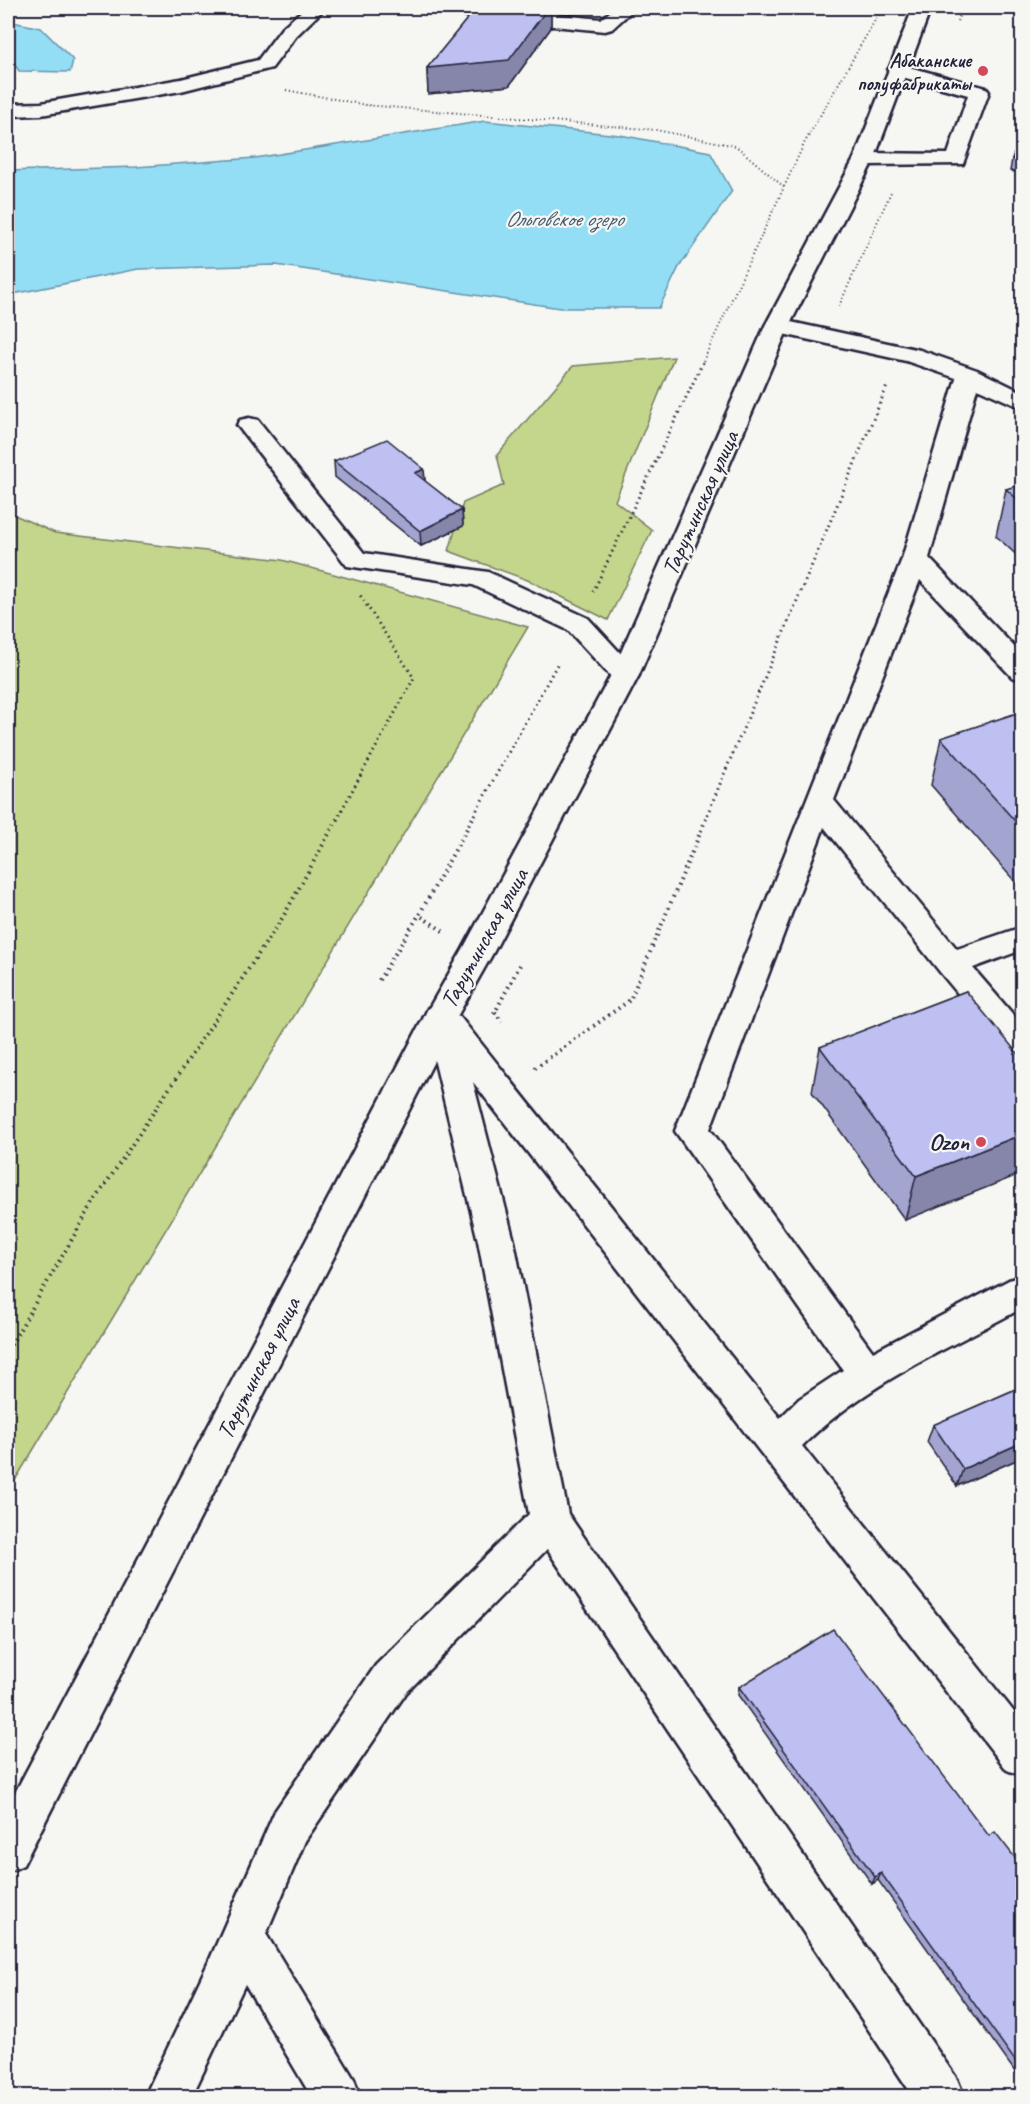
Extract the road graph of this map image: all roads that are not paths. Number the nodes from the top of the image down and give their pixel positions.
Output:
1 (316, 8) edge
2 (458, 8) edge
3 (626, 8) edge
4 (922, 8) edge
5 (898, 70) junction
6 (8, 110) edge
7 (864, 159) junction
8 (777, 326) junction
9 (969, 375) junction
10 (1023, 401) edge
11 (249, 425) dead end
12 (915, 559) junction
13 (1023, 671) edge
14 (625, 675) junction
15 (819, 801) junction
16 (1023, 938) edge
17 (951, 964) junction
18 (440, 1017) junction
19 (1023, 1047) edge
20 (1023, 1291) edge
21 (867, 1374) junction
22 (778, 1445) junction
23 (550, 1520) junction
24 (1023, 1755) edge
25 (8, 1850) edge
26 (243, 1937) junction
27 (168, 2097) edge
28 (337, 2097) edge
29 (940, 2097) edge

1 - 6 main road
2 - 3 main road
4 - 5 main road, Тарутинская улица
5 - 7 main road, Тарутинская улица
5 - 7 main road
7 - 8 main road, Тарутинская улица
8 - 9 main road
8 - 14 main road, Тарутинская улица
9 - 10 main road
9 - 12 main road
11 - 14 main road
12 - 13 main road
12 - 15 main road
14 - 18 main road, Тарутинская улица
15 - 17 main road
15 - 21 main road
16 - 17 main road
17 - 19 main road
18 - 22 main road
18 - 23 main road
18 - 25 main road, Тарутинская улица
20 - 21 main road
21 - 22 main road
22 - 24 main road
23 - 26 main road
23 - 29 main road
26 - 27 main road
26 - 28 main road

